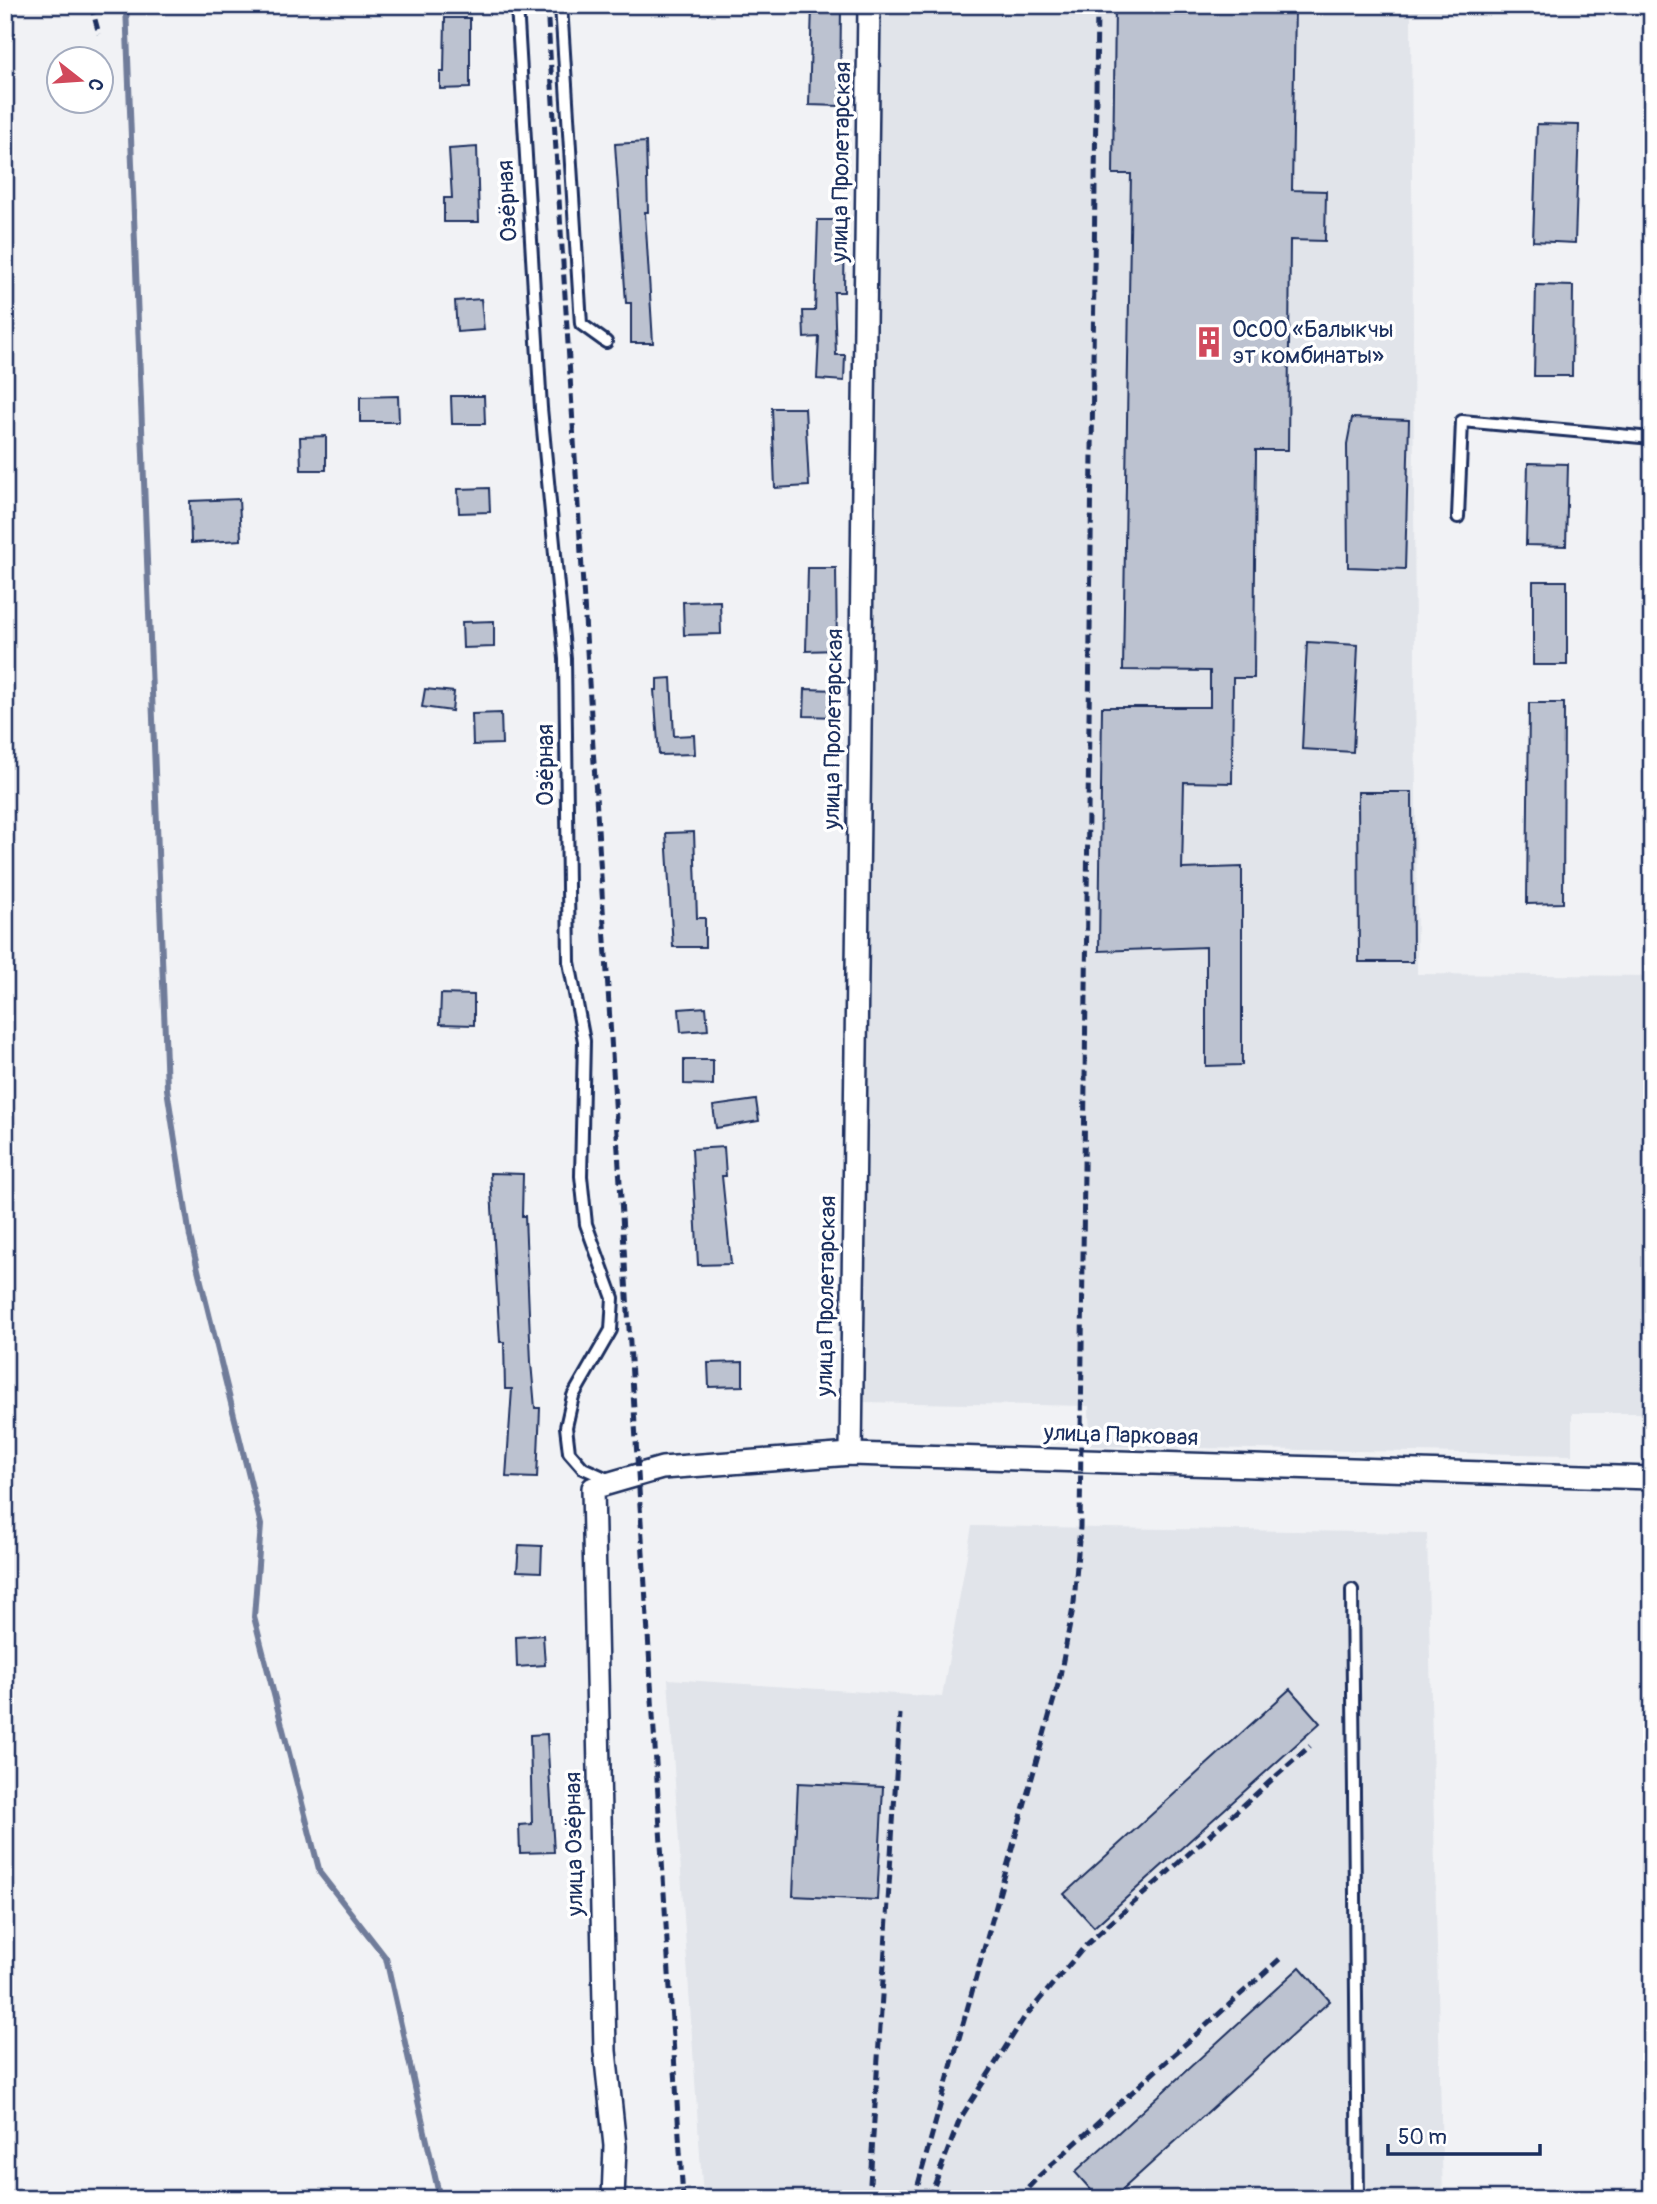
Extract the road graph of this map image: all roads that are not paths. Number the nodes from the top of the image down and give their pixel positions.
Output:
1 (517, 5) edge
2 (561, 5) edge
3 (869, 5) edge
4 (606, 342) dead end
5 (1652, 438) edge
6 (1458, 517) dead end
7 (851, 1454) junction
8 (1652, 1478) edge
9 (615, 1482) junction
10 (593, 1488) joint
11 (1352, 1590) dead end
12 (613, 2199) edge
13 (1358, 2199) edge

1 - 9 lane, Озёрная
2 - 4 lane
3 - 7 street, улица Пролетарская
5 - 6 lane
7 - 8 street, улица Парковая
7 - 9 street, улица Парковая
9 - 10 street, улица Парковая
10 - 12 street, улица Озёрная
11 - 13 lane

